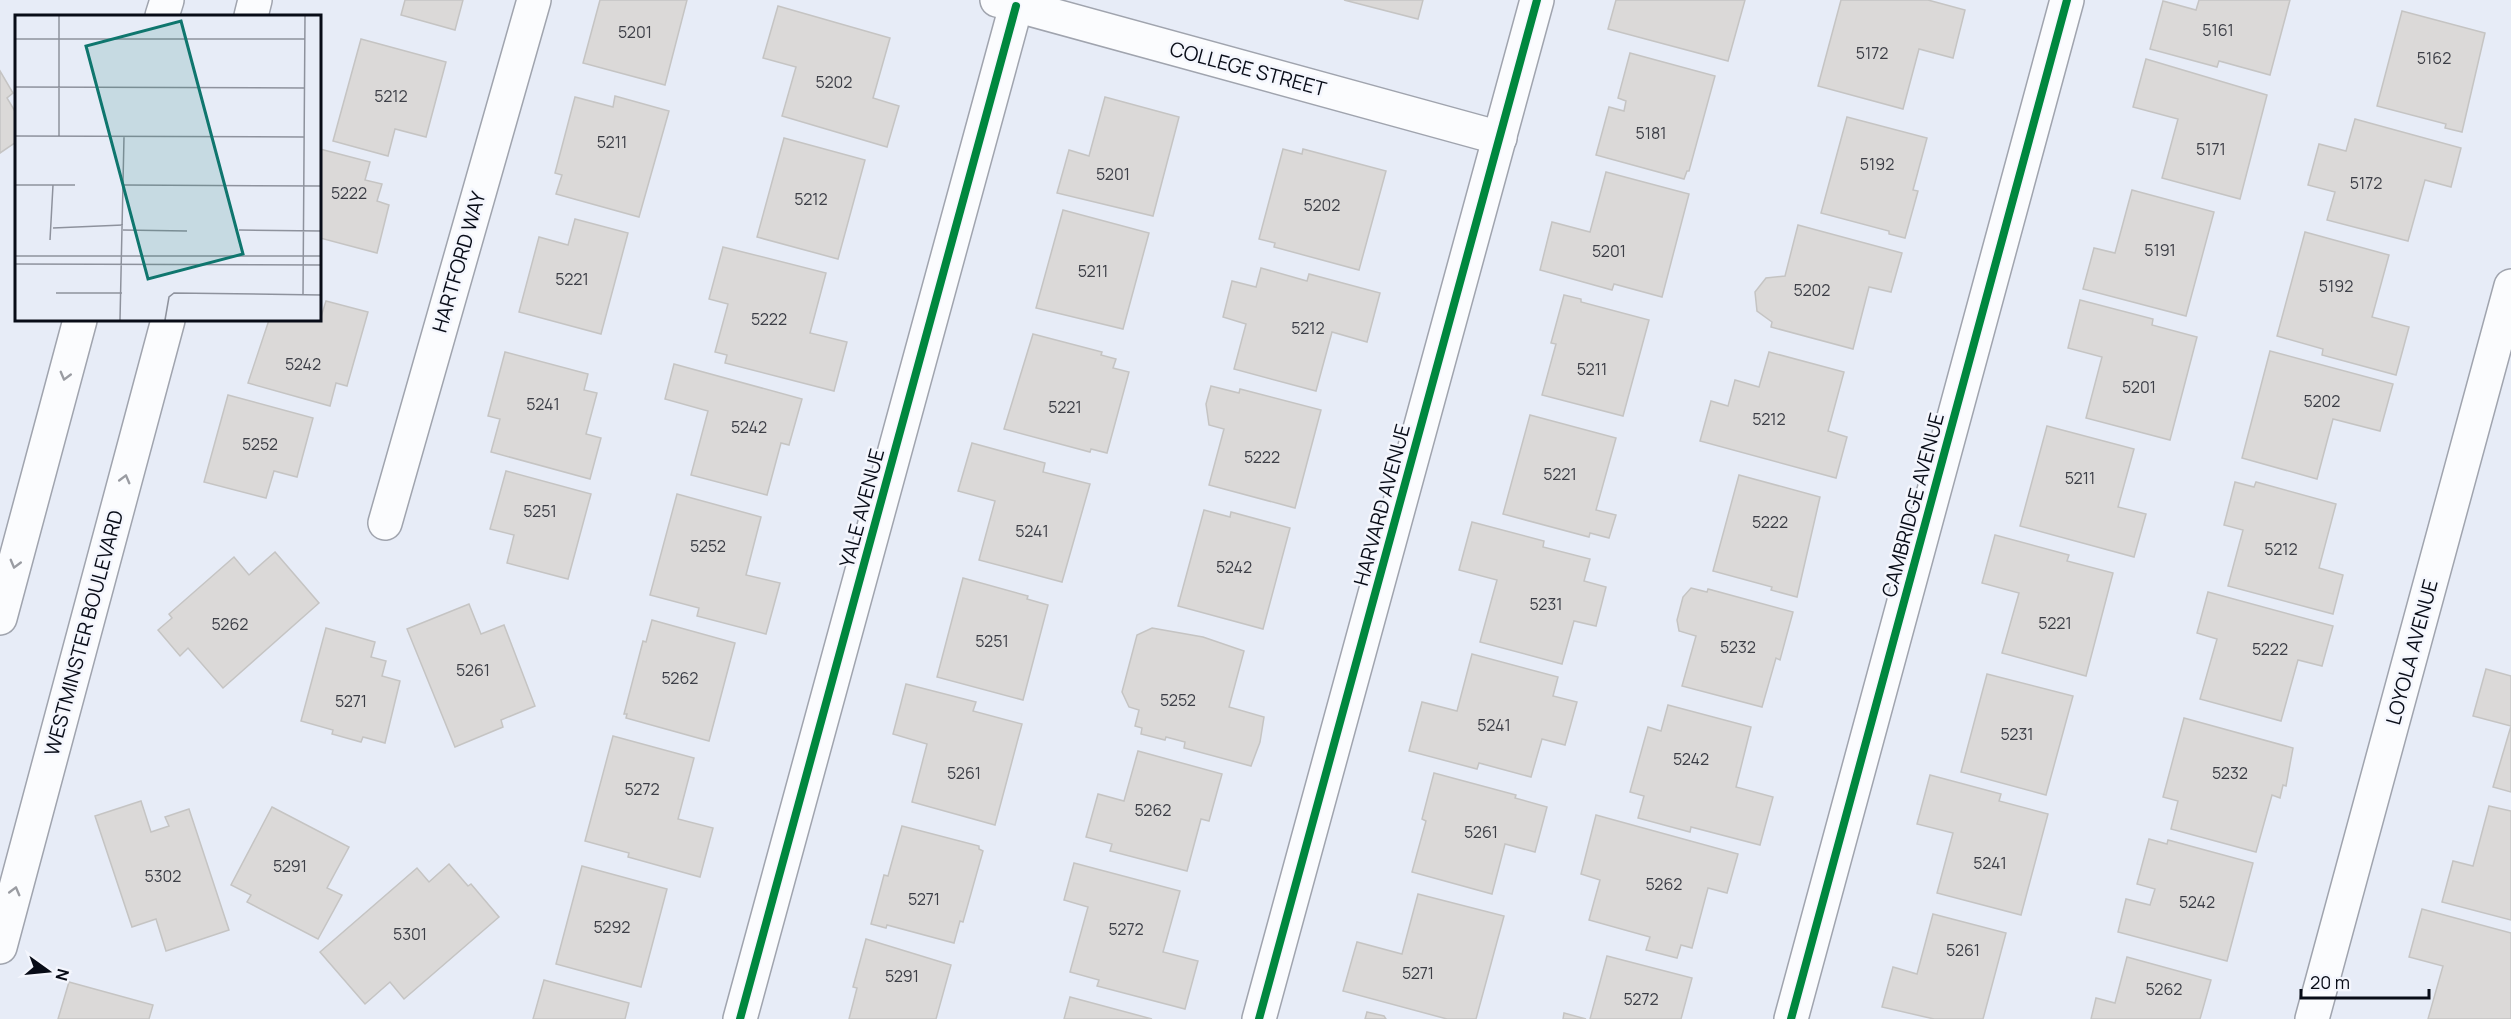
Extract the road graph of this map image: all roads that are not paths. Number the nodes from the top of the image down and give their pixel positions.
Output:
1 (166, 0) edge
2 (255, 0) edge
3 (534, 0) edge
4 (1538, 0) edge
5 (2067, 0) edge
6 (1007, 3) edge
7 (162, 15) edge
8 (251, 15) edge
9 (1500, 138) junction
10 (2511, 286) edge
11 (80, 321) edge
12 (168, 321) edge
13 (385, 523) dead end
14 (0, 618) edge
15 (0, 947) edge
16 (740, 1019) edge
17 (1259, 1019) edge
18 (1791, 1019) edge
19 (2312, 1019) edge

1 - 7 street
2 - 8 street
3 - 13 street, HARTFORD WAY
4 - 9 street, HARVARD AVENUE
5 - 18 street, CAMBRIDGE AVENUE
6 - 9 street, COLLEGE STREET
6 - 16 street, YALE AVENUE
9 - 17 street, HARVARD AVENUE
10 - 19 street, LOYOLA AVENUE
11 -> 14 street
15 -> 12 street, WESTMINSTER BOULEVARD

